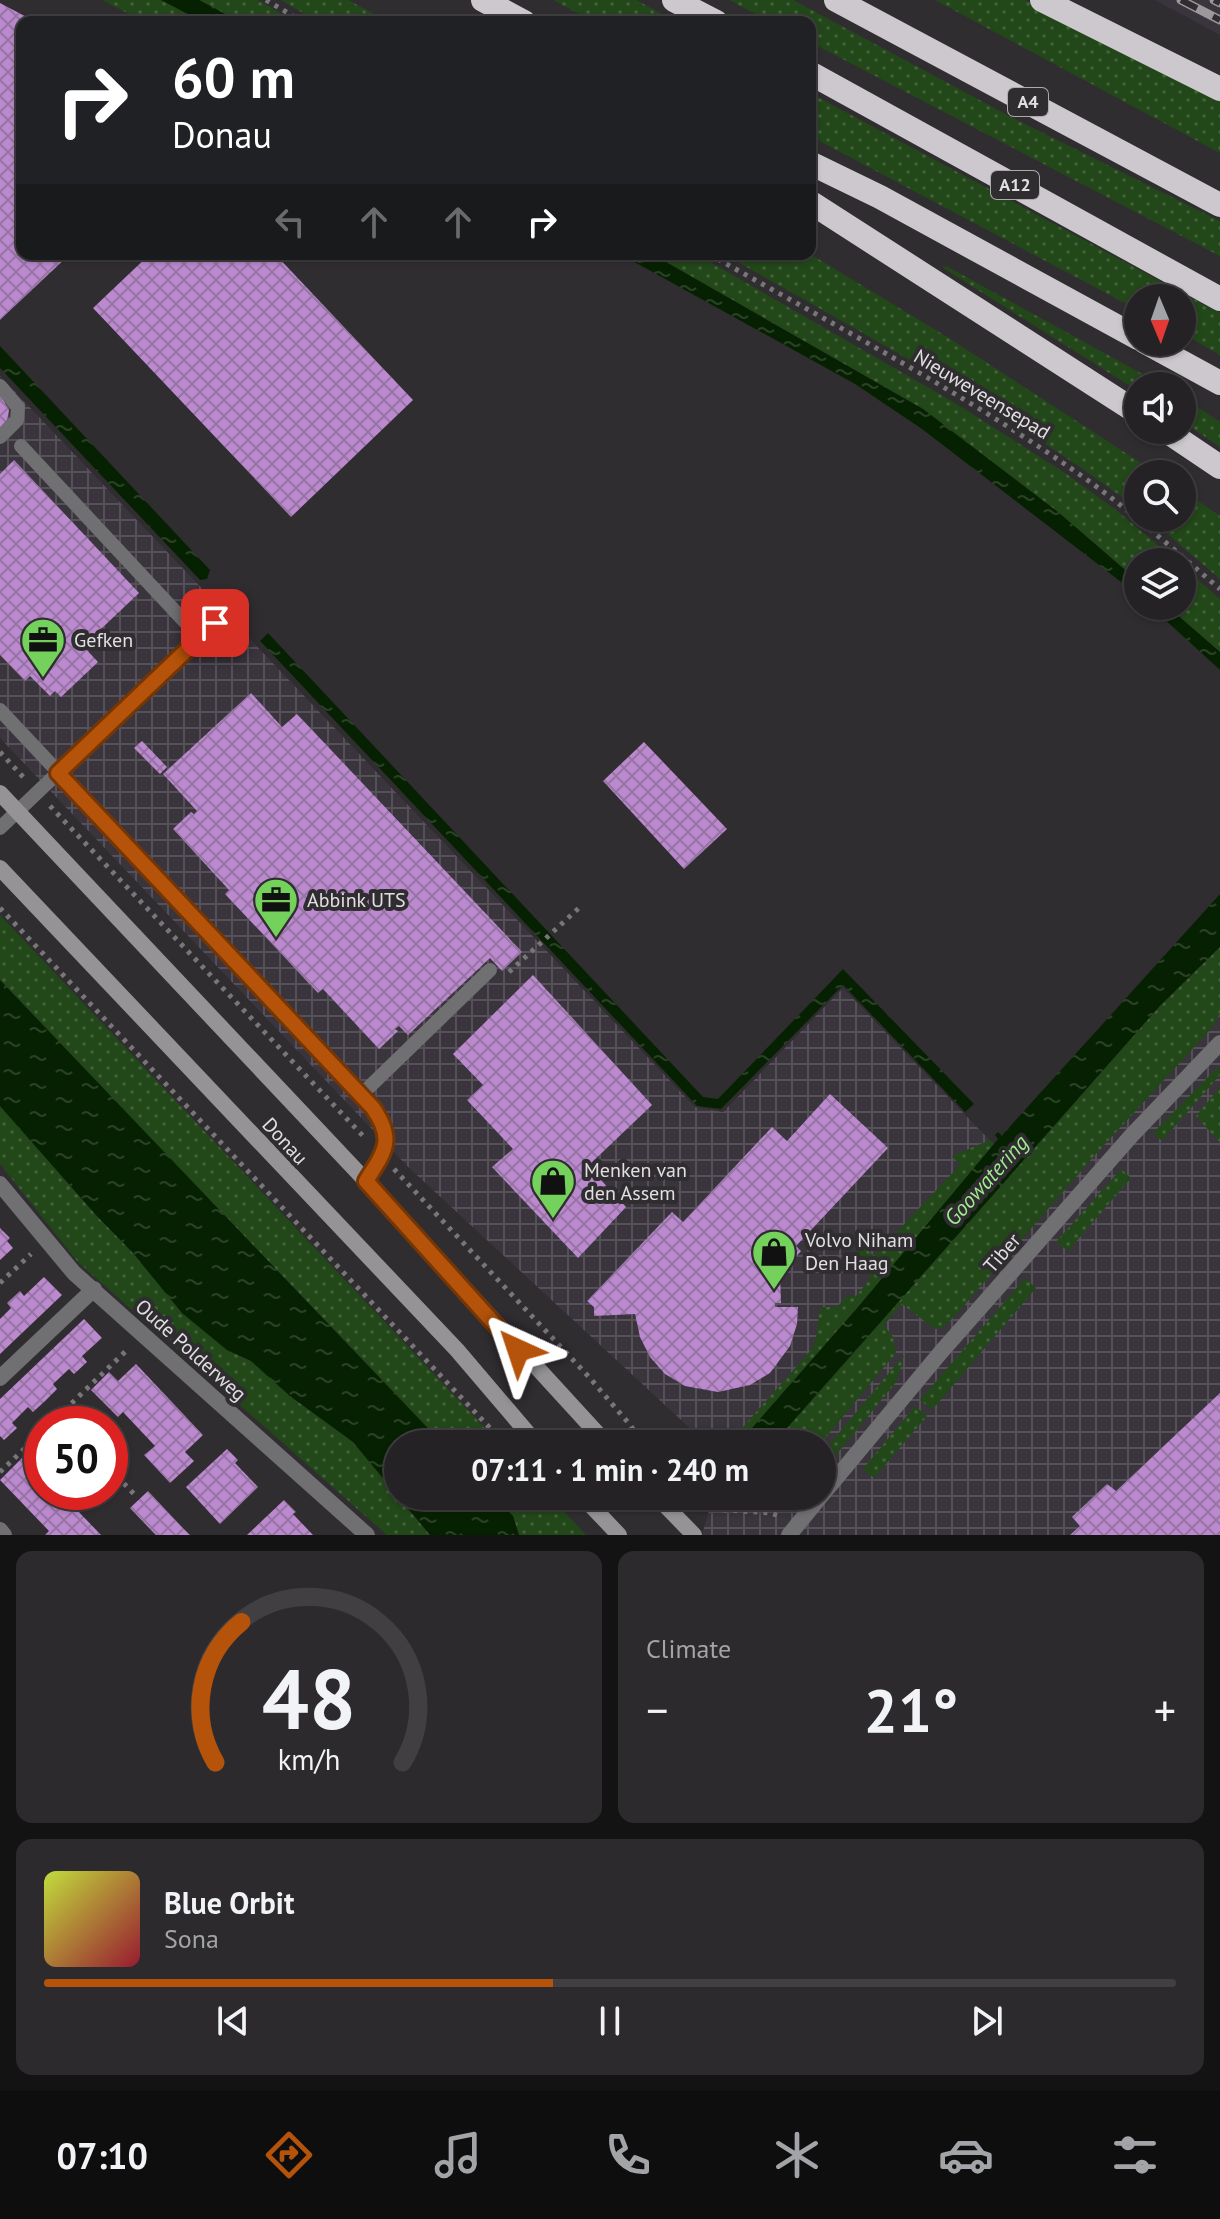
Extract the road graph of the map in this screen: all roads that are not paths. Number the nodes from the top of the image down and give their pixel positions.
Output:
1 (483, 0) edge
2 (674, 0) edge
3 (836, 0) edge
4 (1042, 0) edge
5 (513, 16) edge
6 (705, 16) edge
7 (816, 76) edge
8 (1220, 89) edge
9 (816, 166) edge
10 (1220, 205) edge
11 (816, 206) edge
12 (1220, 299) edge
13 (1124, 330) edge
14 (1171, 356) edge
15 (1220, 383) edge
16 (0, 386) edge
17 (1124, 404) edge
18 (0, 437) edge
19 (1186, 444) edge
20 (21, 446) dead end
21 (1220, 467) edge
22 (215, 623) dead end
23 (200, 638) junction
24 (0, 710) edge
25 (58, 773) junction
26 (0, 793) edge
27 (17, 812) junction
28 (0, 828) edge
29 (0, 868) edge
30 (490, 970) dead end
31 (1220, 1043) edge
32 (361, 1095) junction
33 (366, 1181) junction
34 (0, 1184) edge
35 (94, 1289) junction
36 (0, 1378) edge
37 (525, 1430) edge
38 (594, 1430) edge
39 (836, 1479) edge
40 (595, 1510) edge
41 (670, 1510) edge
42 (810, 1510) edge
43 (791, 1532) edge
44 (367, 1535) edge
45 (619, 1535) edge
46 (694, 1535) edge

1 - 5 highway
2 - 6 highway
3 - 10 highway, A4
4 - 8 highway
7 - 12 highway, A12
9 - 13 highway
11 - 17 highway
14 - 15 highway
16 - 18 lane
19 - 21 highway
20 - 23 lane
22 - 23 lane
23 - 25 lane
24 - 25 lane
25 - 27 lane
25 - 32 lane
26 - 27 main road, Donau
27 - 28 lane
27 - 33 main road, Donau
29 - 37 main road, Donau
30 - 32 lane
31 - 39 street, Tiber
32 - 33 lane
33 - 38 main road, Donau
34 - 35 street, Oude Polderweg
35 - 36 street
35 - 44 street, Oude Polderweg
40 - 45 main road
41 - 46 main road
42 - 43 street, Tiber

